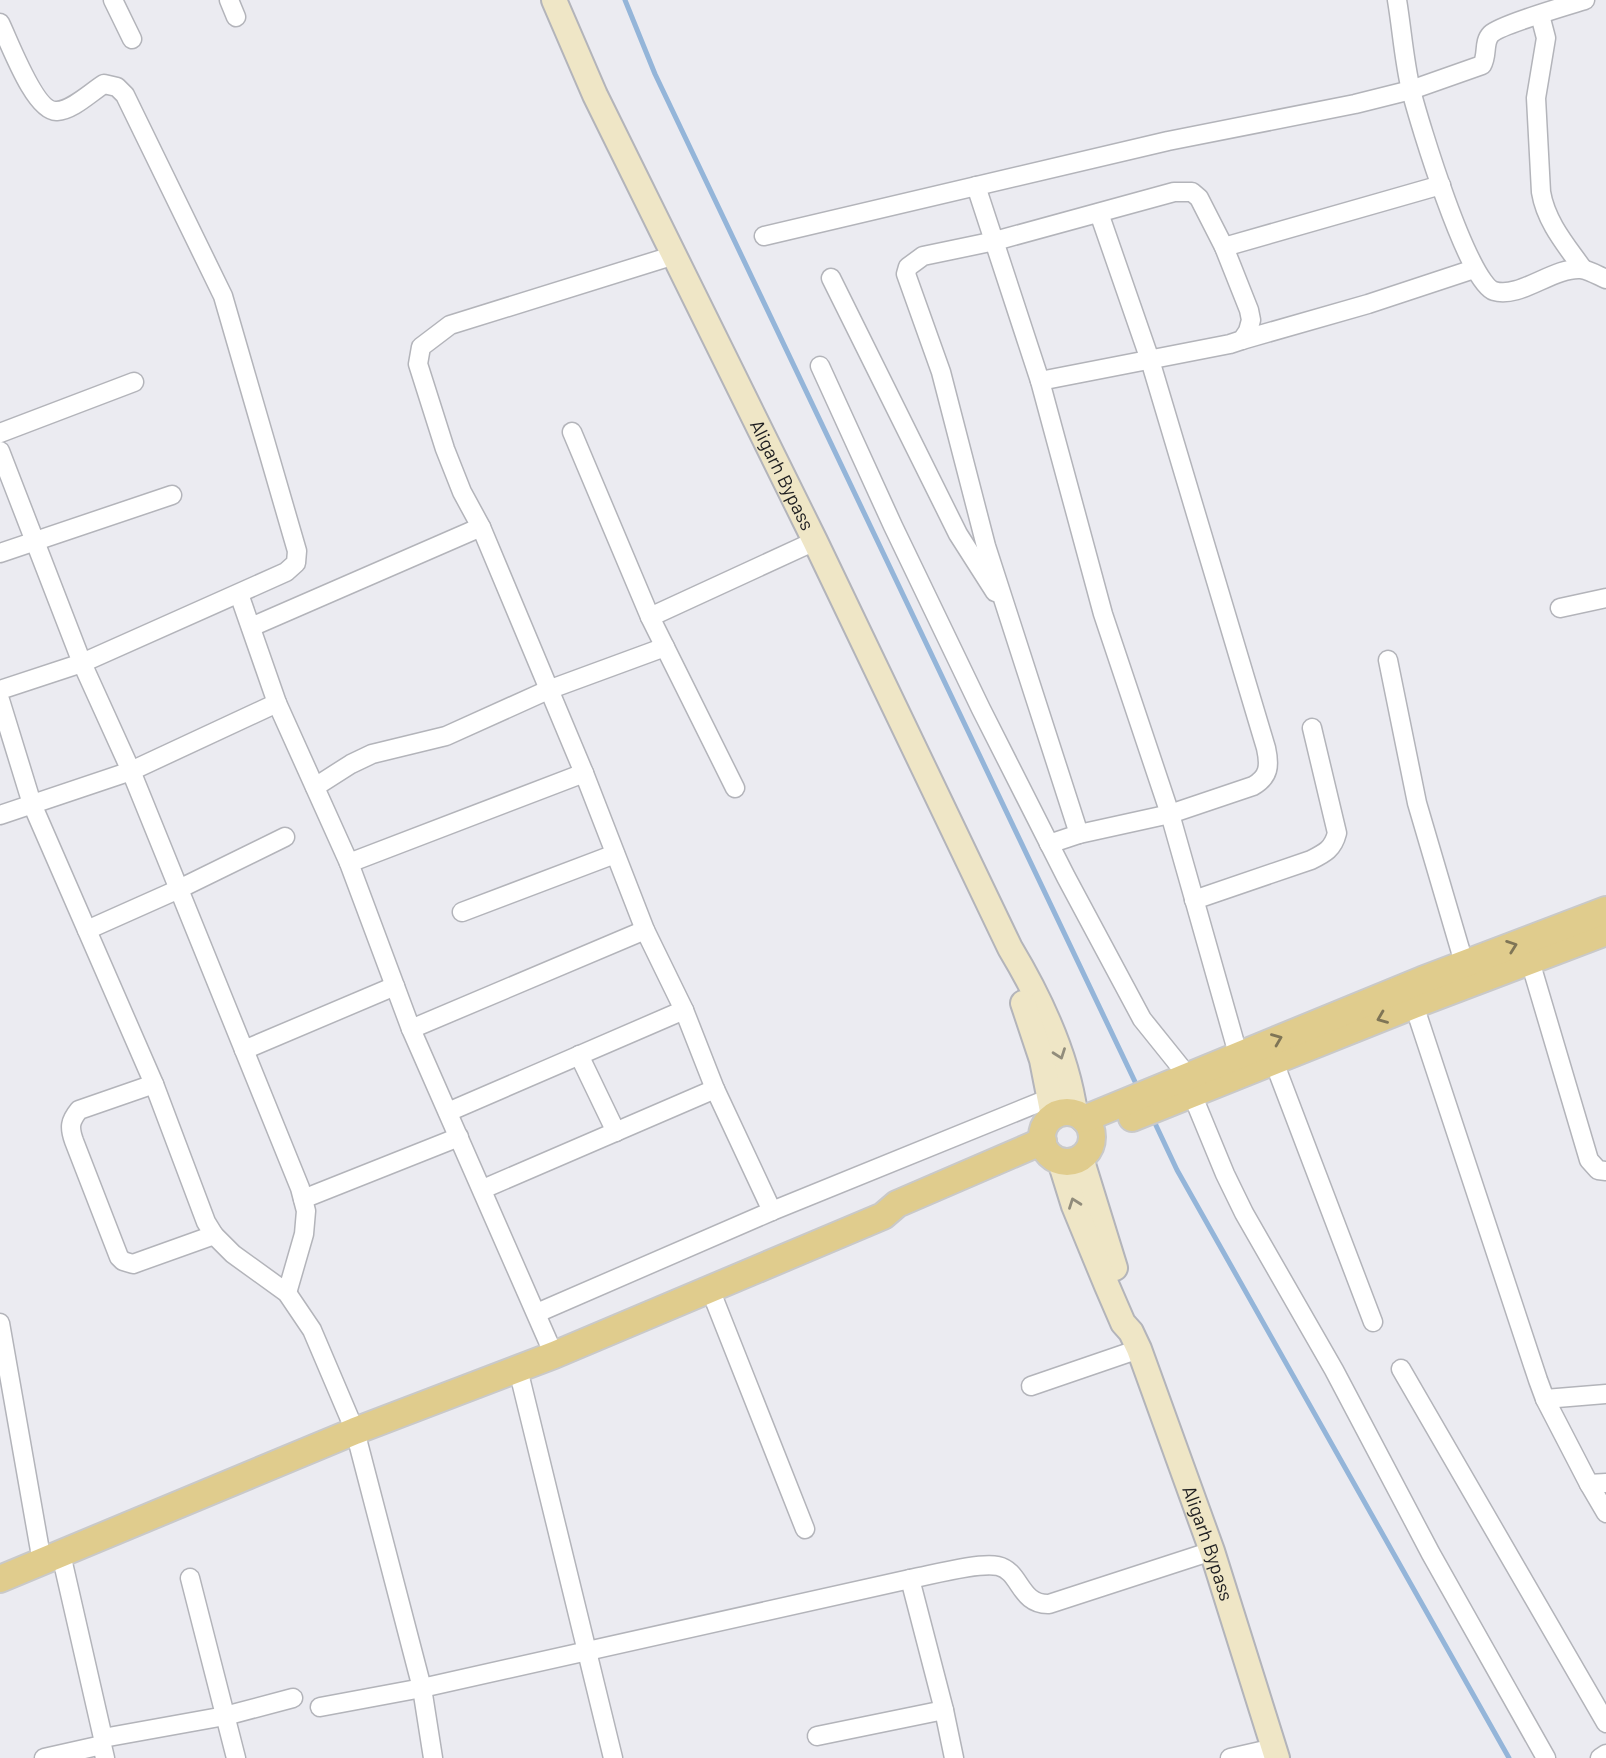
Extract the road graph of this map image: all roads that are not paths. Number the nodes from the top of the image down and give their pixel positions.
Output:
1 (113, 0) edge
2 (554, 0) edge
3 (1397, 0) edge
4 (1586, 0) edge
5 (1540, 15) junction
6 (0, 23) edge
7 (132, 39) dead end
8 (1411, 90) junction
9 (1441, 185) junction
10 (976, 186) junction
11 (1098, 213) junction
12 (764, 236) dead end
13 (995, 241) junction
14 (1224, 247) junction
15 (675, 255) junction
16 (1474, 269) junction
17 (1583, 269) junction
18 (831, 278) dead end
19 (1606, 279) edge
20 (1242, 340) junction
21 (1150, 360) junction
22 (820, 366) dead end
23 (135, 382) dead end
24 (1040, 382) junction
25 (572, 432) dead end
26 (0, 433) edge
27 (0, 451) edge
28 (172, 495) dead end
29 (481, 527) junction
30 (35, 541) junction
31 (816, 541) junction
32 (0, 553) edge
33 (239, 594) junction
34 (1606, 598) edge
35 (1005, 606) junction
36 (1560, 608) dead end
37 (650, 617) junction
38 (251, 627) junction
39 (664, 647) junction
40 (1388, 660) dead end
41 (82, 663) junction
42 (0, 690) edge
43 (548, 690) junction
44 (0, 700) edge
45 (277, 703) junction
46 (1312, 728) dead end
47 (131, 771) junction
48 (584, 773) junction
49 (315, 788) junction
50 (735, 788) dead end
51 (32, 804) junction
52 (1170, 814) junction
53 (0, 815) edge
54 (1079, 834) junction
55 (285, 837) dead end
56 (1049, 844) junction
57 (615, 853) junction
58 (349, 863) junction
59 (179, 889) junction
60 (1194, 900) junction
61 (1606, 910) edge
62 (463, 912) dead end
63 (645, 929) junction
64 (87, 930) junction
65 (1606, 932) edge
66 (1530, 961) junction
67 (1467, 973) junction
68 (395, 986) junction
69 (1414, 1005) junction
70 (684, 1010) junction
71 (411, 1028) junction
72 (244, 1050) junction
73 (1238, 1054) junction
74 (579, 1055) junction
75 (1274, 1062) junction
76 (154, 1084) junction
77 (1180, 1088) junction
78 (715, 1089) junction
79 (448, 1111) junction
80 (1073, 1130) junction
81 (616, 1132) junction
82 (459, 1137) junction
83 (1606, 1171) edge
84 (482, 1189) junction
85 (303, 1199) junction
86 (772, 1211) junction
87 (214, 1235) junction
88 (710, 1289) junction
89 (287, 1293) junction
90 (537, 1313) junction
91 (0, 1322) edge
92 (1373, 1322) dead end
93 (1135, 1341) junction
94 (554, 1354) junction
95 (518, 1369) junction
96 (1401, 1369) dead end
97 (1031, 1386) dead end
98 (1606, 1394) edge
99 (1545, 1399) junction
100 (355, 1431) junction
101 (1598, 1484) edge
102 (1606, 1513) edge
103 (804, 1529) dead end
104 (1212, 1551) junction
105 (52, 1558) junction
106 (190, 1578) dead end
107 (0, 1579) edge
108 (910, 1579) junction
109 (587, 1651) junction
110 (422, 1688) junction
111 (293, 1698) dead end
112 (320, 1707) dead end
113 (944, 1710) junction
114 (225, 1716) junction
115 (1606, 1723) edge
116 (817, 1736) dead end
117 (103, 1747) edge
118 (1275, 1753) edge
119 (1606, 1754) edge
120 (44, 1758) edge
121 (236, 1758) edge
122 (433, 1758) edge
123 (613, 1758) edge
124 (954, 1758) edge
125 (1230, 1758) edge
126 (1546, 1758) edge
127 (1600, 1758) edge

1 - 7 street
2 - 15 main road, Aligarh Bypass
3 - 8 street
4 - 5 street
5 - 8 street
5 - 17 street
6 - 33 street
8 - 9 street
8 - 10 street
9 - 14 street
9 - 16 street
10 - 12 street
10 - 13 street
11 - 13 street
11 - 14 street
11 - 21 street
13 - 24 street
13 - 35 street
14 - 20 street
15 - 29 street
15 - 31 main road, Aligarh Bypass
16 - 17 street
16 - 20 street
17 - 19 street
18 - 35 street
20 - 21 street
21 - 24 street
21 - 52 street
22 - 56 street
23 - 26 street
24 - 52 street
25 - 37 street
27 - 30 street
28 - 30 street
29 - 38 street
29 - 43 street
30 - 32 street
30 - 41 street
31 - 37 street
31 - 80 main road, Aligarh Bypass
33 - 38 street
33 - 41 street
34 - 36 street
35 - 54 street
37 - 39 street
38 - 45 street
39 - 43 street
39 - 50 street
40 - 67 street
41 - 42 street
41 - 47 street
43 - 48 street
43 - 49 street
44 - 51 street
45 - 47 street
45 - 49 street
46 - 60 street
47 - 51 street
47 - 59 street
48 - 57 street
48 - 58 street
49 - 58 street
51 - 53 street
51 - 64 street
52 - 54 street
52 - 60 street
54 - 56 street
55 - 59 street
56 - 77 street
57 - 62 street
57 - 63 street
58 - 68 street
59 - 64 street
59 - 72 street
60 - 73 street
67 -> 61 main road
63 - 70 street
63 - 71 street
64 - 76 street
65 - 66 main road
66 - 67 main road
66 - 83 street
67 - 69 main road
73 -> 67 main road
68 - 71 street
68 - 72 street
69 -> 75 main road
69 - 99 street
70 - 74 street
70 - 78 street
71 - 79 street
72 - 85 street
73 - 77 main road
74 - 79 street
74 - 81 street
75 - 77 main road
75 - 92 street
76 - 87 street
76 - 87 street
77 - 80 main road
77 - 126 street
78 - 81 street
78 - 86 street
79 - 82 street
80 - 86 street
80 - 88 main road
80 - 93 main road, Aligarh Bypass
81 - 84 street
82 - 84 street
82 - 85 street
84 - 90 street
85 - 89 street
86 - 90 street
87 - 89 street
88 - 94 main road
88 - 103 street
89 - 100 street
90 - 94 street
91 - 105 street
93 - 97 street
93 - 104 main road, Aligarh Bypass
94 - 95 main road
95 - 100 main road
95 - 109 street
96 - 115 street
98 - 99 street
99 - 101 street
100 - 105 main road
100 - 110 street
101 - 102 street
104 - 108 street
104 - 118 main road, Aligarh Bypass
105 - 107 main road
105 - 117 street
106 - 114 street
108 - 109 street
108 - 113 street
109 - 110 street
109 - 123 street
110 - 112 street
110 - 122 street
111 - 114 street
113 - 116 street
113 - 124 street
114 - 117 street
114 - 121 street
117 - 120 street
118 - 125 street
119 - 127 street

